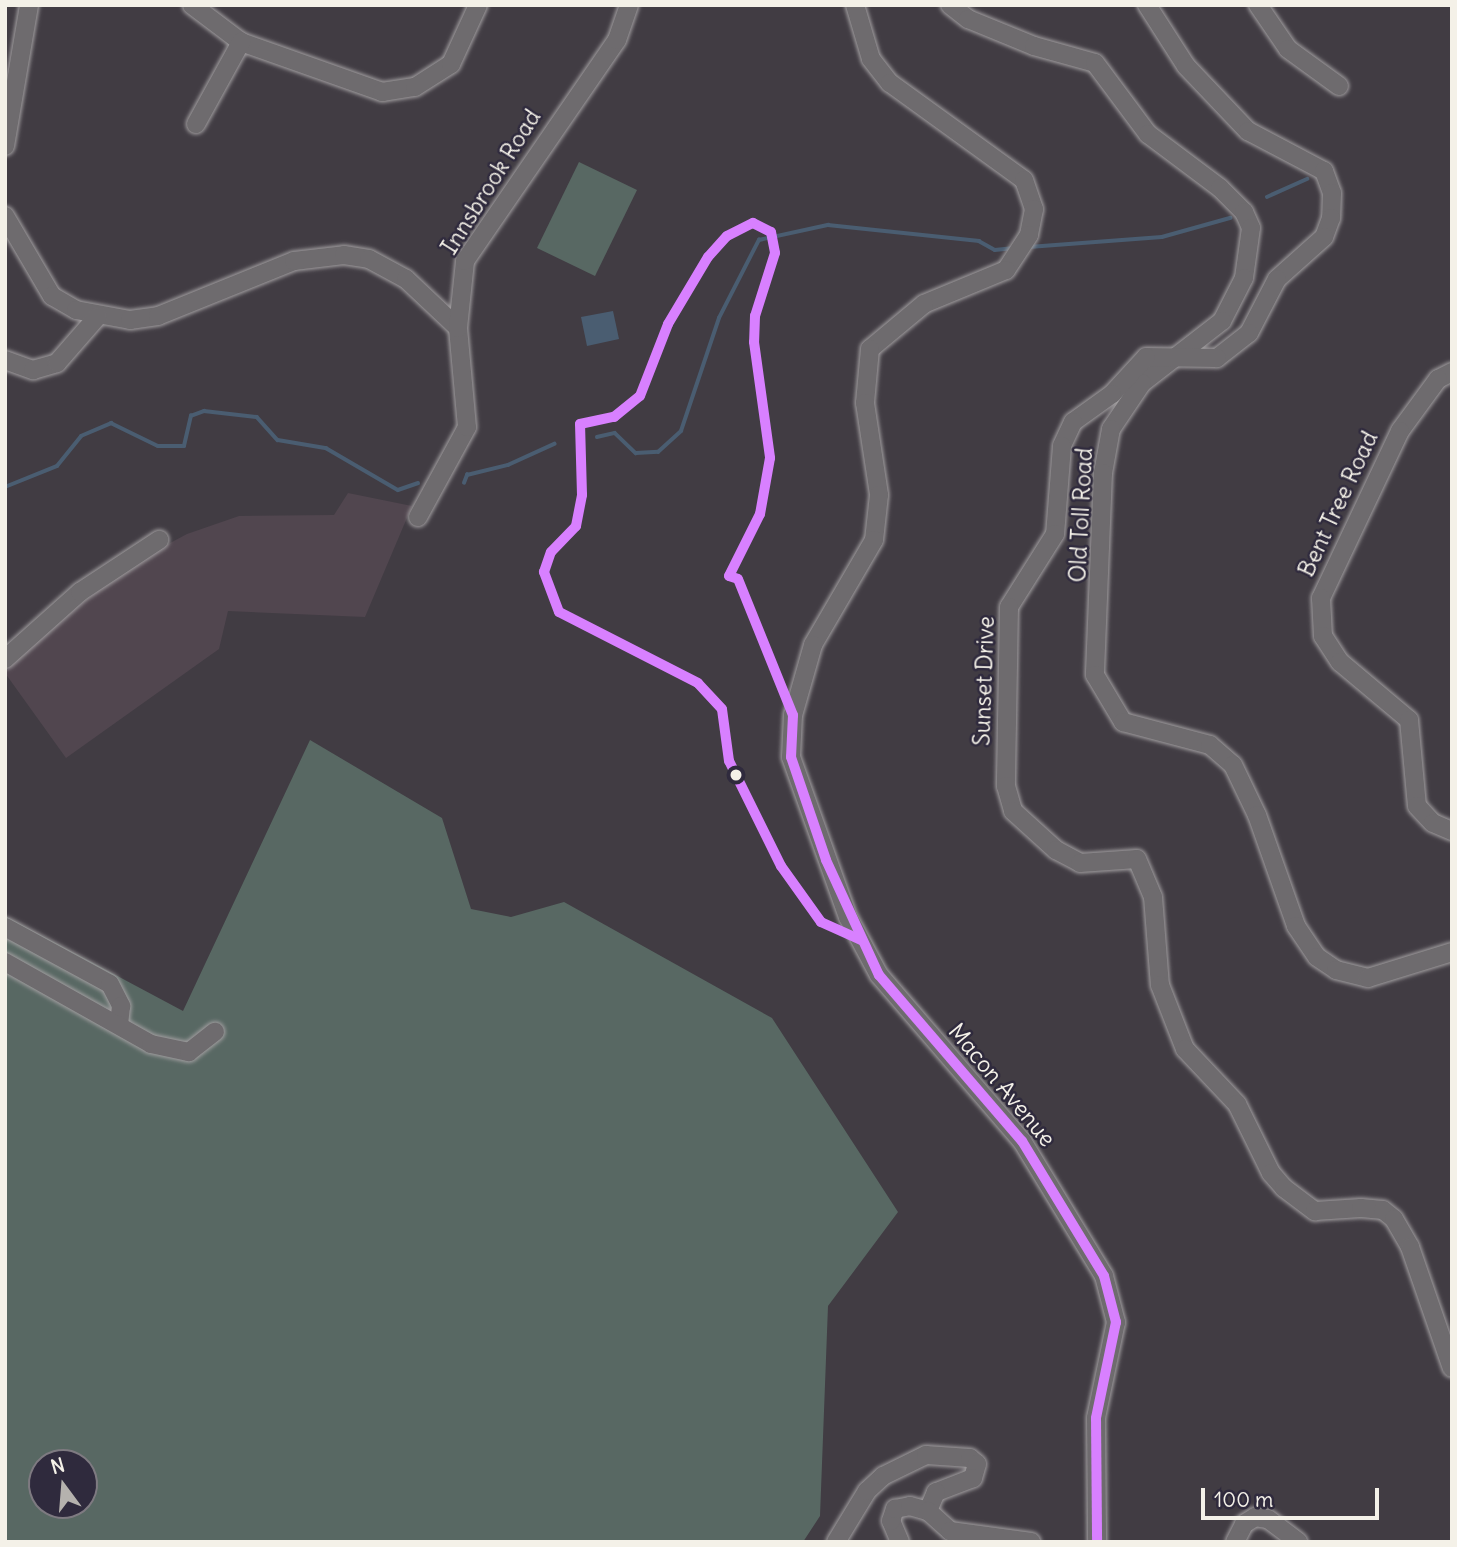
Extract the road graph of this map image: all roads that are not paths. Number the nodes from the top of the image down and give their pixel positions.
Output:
1 (29, 5) edge
2 (192, 5) edge
3 (478, 5) edge
4 (629, 5) edge
5 (855, 5) edge
6 (950, 5) edge
7 (1147, 5) edge
8 (1258, 5) edge
9 (241, 42) junction
10 (1339, 86) dead end
11 (196, 124) dead end
12 (5, 146) edge
13 (5, 216) edge
14 (98, 316) junction
15 (458, 328) junction
16 (1173, 354) junction
17 (5, 360) edge
18 (1452, 372) edge
19 (418, 517) dead end
20 (159, 540) dead end
21 (5, 659) edge
22 (1452, 831) edge
23 (5, 927) edge
24 (1452, 952) edge
25 (5, 962) edge
26 (119, 1025) junction
27 (215, 1032) dead end
28 (1452, 1368) edge
29 (928, 1511) junction
30 (836, 1542) edge
31 (900, 1542) edge
32 (1031, 1542) edge
33 (1097, 1542) edge
34 (1235, 1542) edge
35 (1298, 1542) edge

1 - 12 street
2 - 9 street
3 - 9 street
4 - 15 street, Innsbrook Road
5 - 33 street, Macon Avenue
6 - 16 street, Old Toll Road
7 - 16 street, Sunset Drive
8 - 10 street
9 - 11 street
13 - 14 street
14 - 15 street
14 - 17 street
15 - 19 street, Innsbrook Road
16 - 24 street, Old Toll Road
16 - 28 street, Sunset Drive
18 - 22 street, Bent Tree Road
20 - 21 street
23 - 26 street
25 - 26 street
26 - 27 street
29 - 30 street
29 - 31 street
29 - 32 street
34 - 35 street

